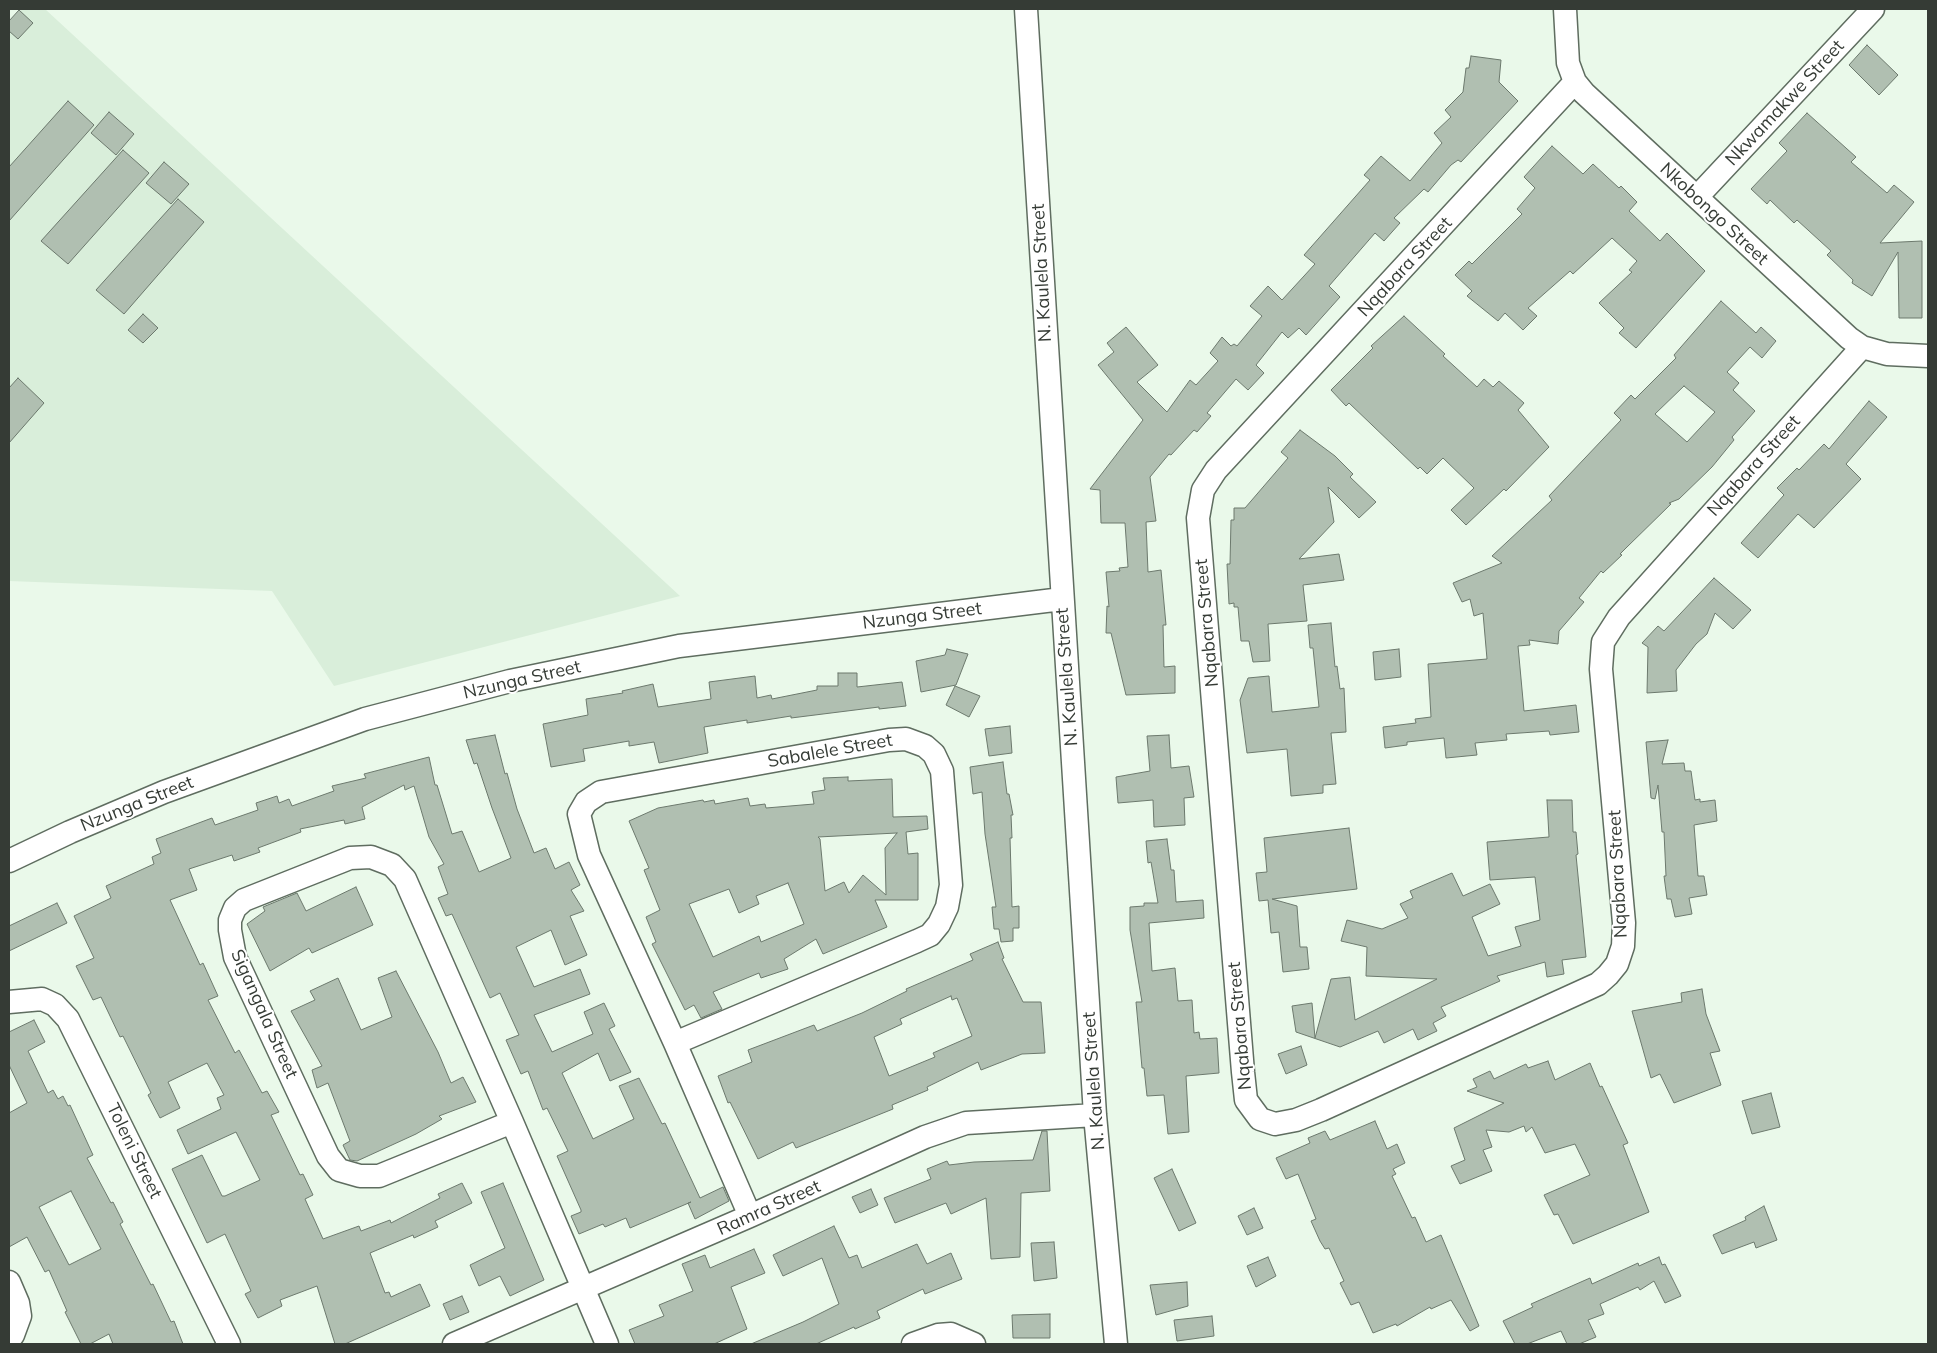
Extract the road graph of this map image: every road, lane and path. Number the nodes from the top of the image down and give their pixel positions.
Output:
1 (1026, 9) edge
2 (1565, 9) edge
3 (1873, 9) edge
4 (1574, 82) junction
5 (1697, 197) junction
6 (1862, 347) junction
7 (1928, 356) edge
8 (1062, 599) junction
9 (9, 861) edge
10 (9, 1002) edge
11 (675, 1043) junction
12 (1095, 1115) junction
13 (512, 1122) junction
14 (750, 1216) junction
15 (9, 1282) edge
16 (582, 1288) junction
17 (9, 1340) edge
18 (229, 1344) edge
19 (454, 1344) edge
20 (607, 1344) edge
21 (913, 1344) edge
22 (974, 1344) edge
23 (1116, 1344) edge

1 - 8 street, N. Kaulela Street
2 - 4 street
3 - 5 street, Nkwamakwe Street
4 - 5 street, Nkobongo Street
4 - 6 street, Nqabara Street
5 - 6 street, Nkobongo Street
6 - 7 street, Nkobongo Street
8 - 9 street, Nzunga Street
8 - 12 street, N. Kaulela Street
10 - 18 street, Toleni Street
11 - 11 street, Sabalele Street
11 - 14 street, Sabalele Street
12 - 14 street, Ramra Street
12 - 23 street, N. Kaulela Street
13 - 13 street, Sigangala Street
13 - 16 street, Sigangala Street
14 - 16 street, Ramra Street
15 - 17 street
16 - 19 street, Ramra Street
16 - 20 street, Sigangala Street
21 - 22 street

